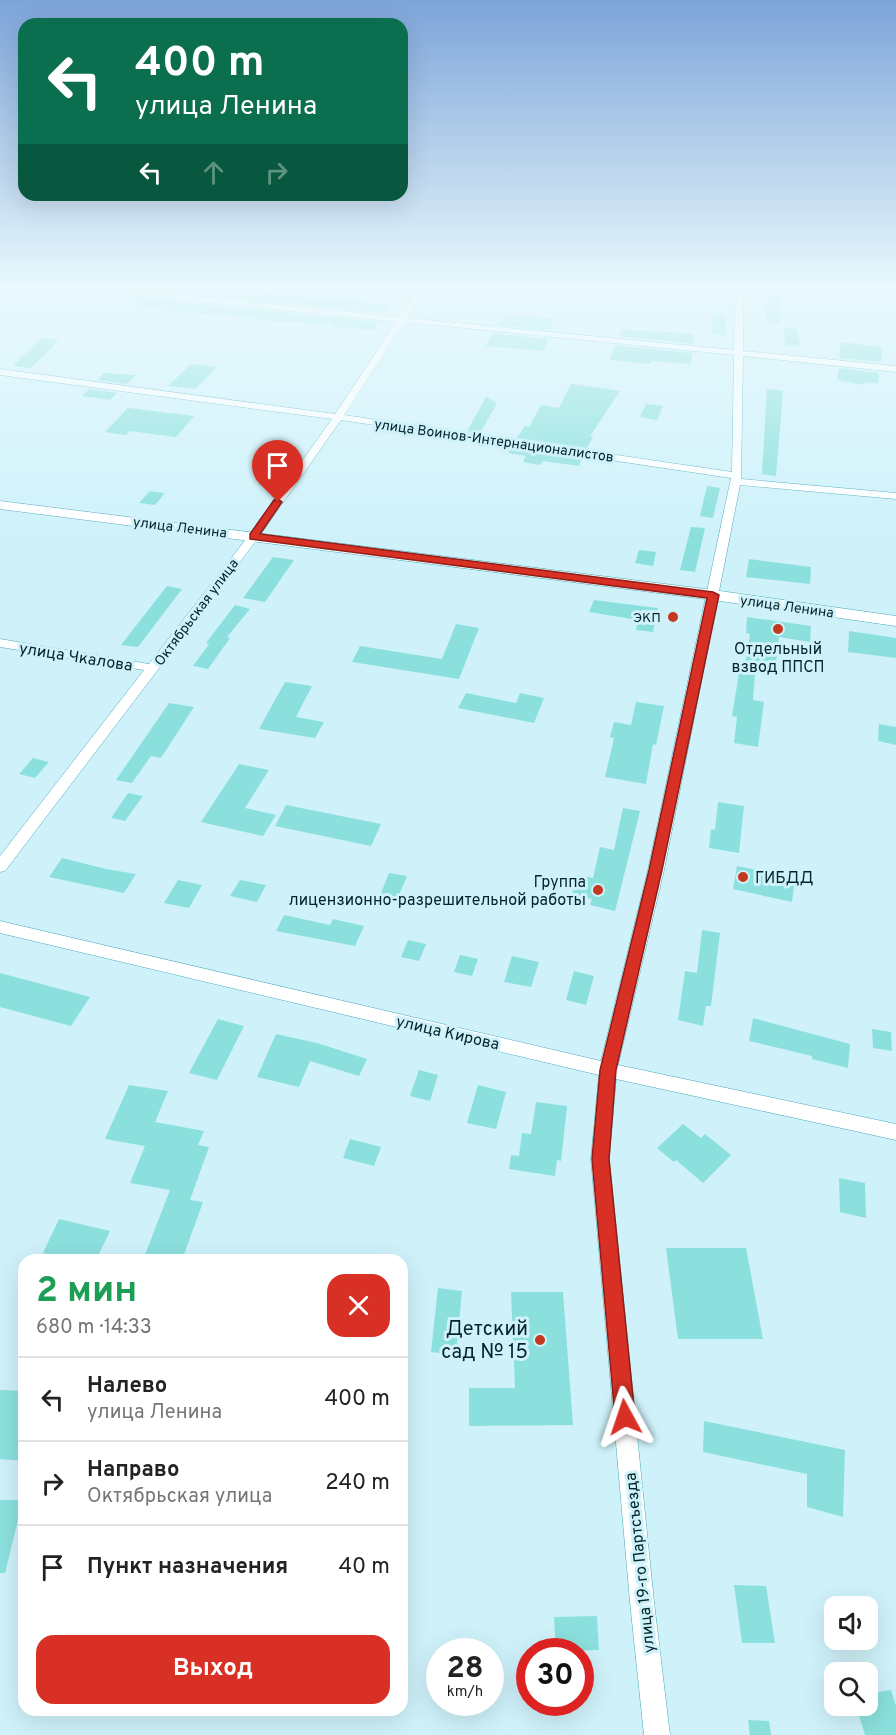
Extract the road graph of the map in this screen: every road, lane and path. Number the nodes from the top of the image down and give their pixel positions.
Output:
1 (368, 371) edge
2 (739, 371) edge
3 (0, 372) edge
4 (338, 417) junction
5 (737, 479) junction
6 (896, 496) edge
7 (0, 505) edge
8 (254, 536) junction
9 (713, 595) junction
10 (896, 621) edge
11 (0, 643) edge
12 (153, 668) junction
13 (0, 867) edge
14 (0, 927) edge
15 (608, 1070) junction
16 (896, 1132) edge
17 (657, 1735) edge

1 - 4 street, Октябрьская улица
2 - 5 street, улица 19-го Партсъезда
3 - 4 street, улица Воинов-Интернационалистов
4 - 5 street, улица Воинов-Интернационалистов
4 - 8 street, Октябрьская улица
5 - 6 street, улица Воинов-Интернационалистов
5 - 9 street, улица 19-го Партсъезда
7 - 8 main road, улица Ленина
8 - 9 main road, улица Ленина
8 - 12 street, Октябрьская улица
9 - 10 main road, улица Ленина
9 - 15 street, улица 19-го Партсъезда
11 - 12 street, улица Чкалова
12 - 13 street, Октябрьская улица
14 - 15 street, улица Кирова
15 - 16 street, улица Кирова
15 - 17 street, улица 19-го Партсъезда

